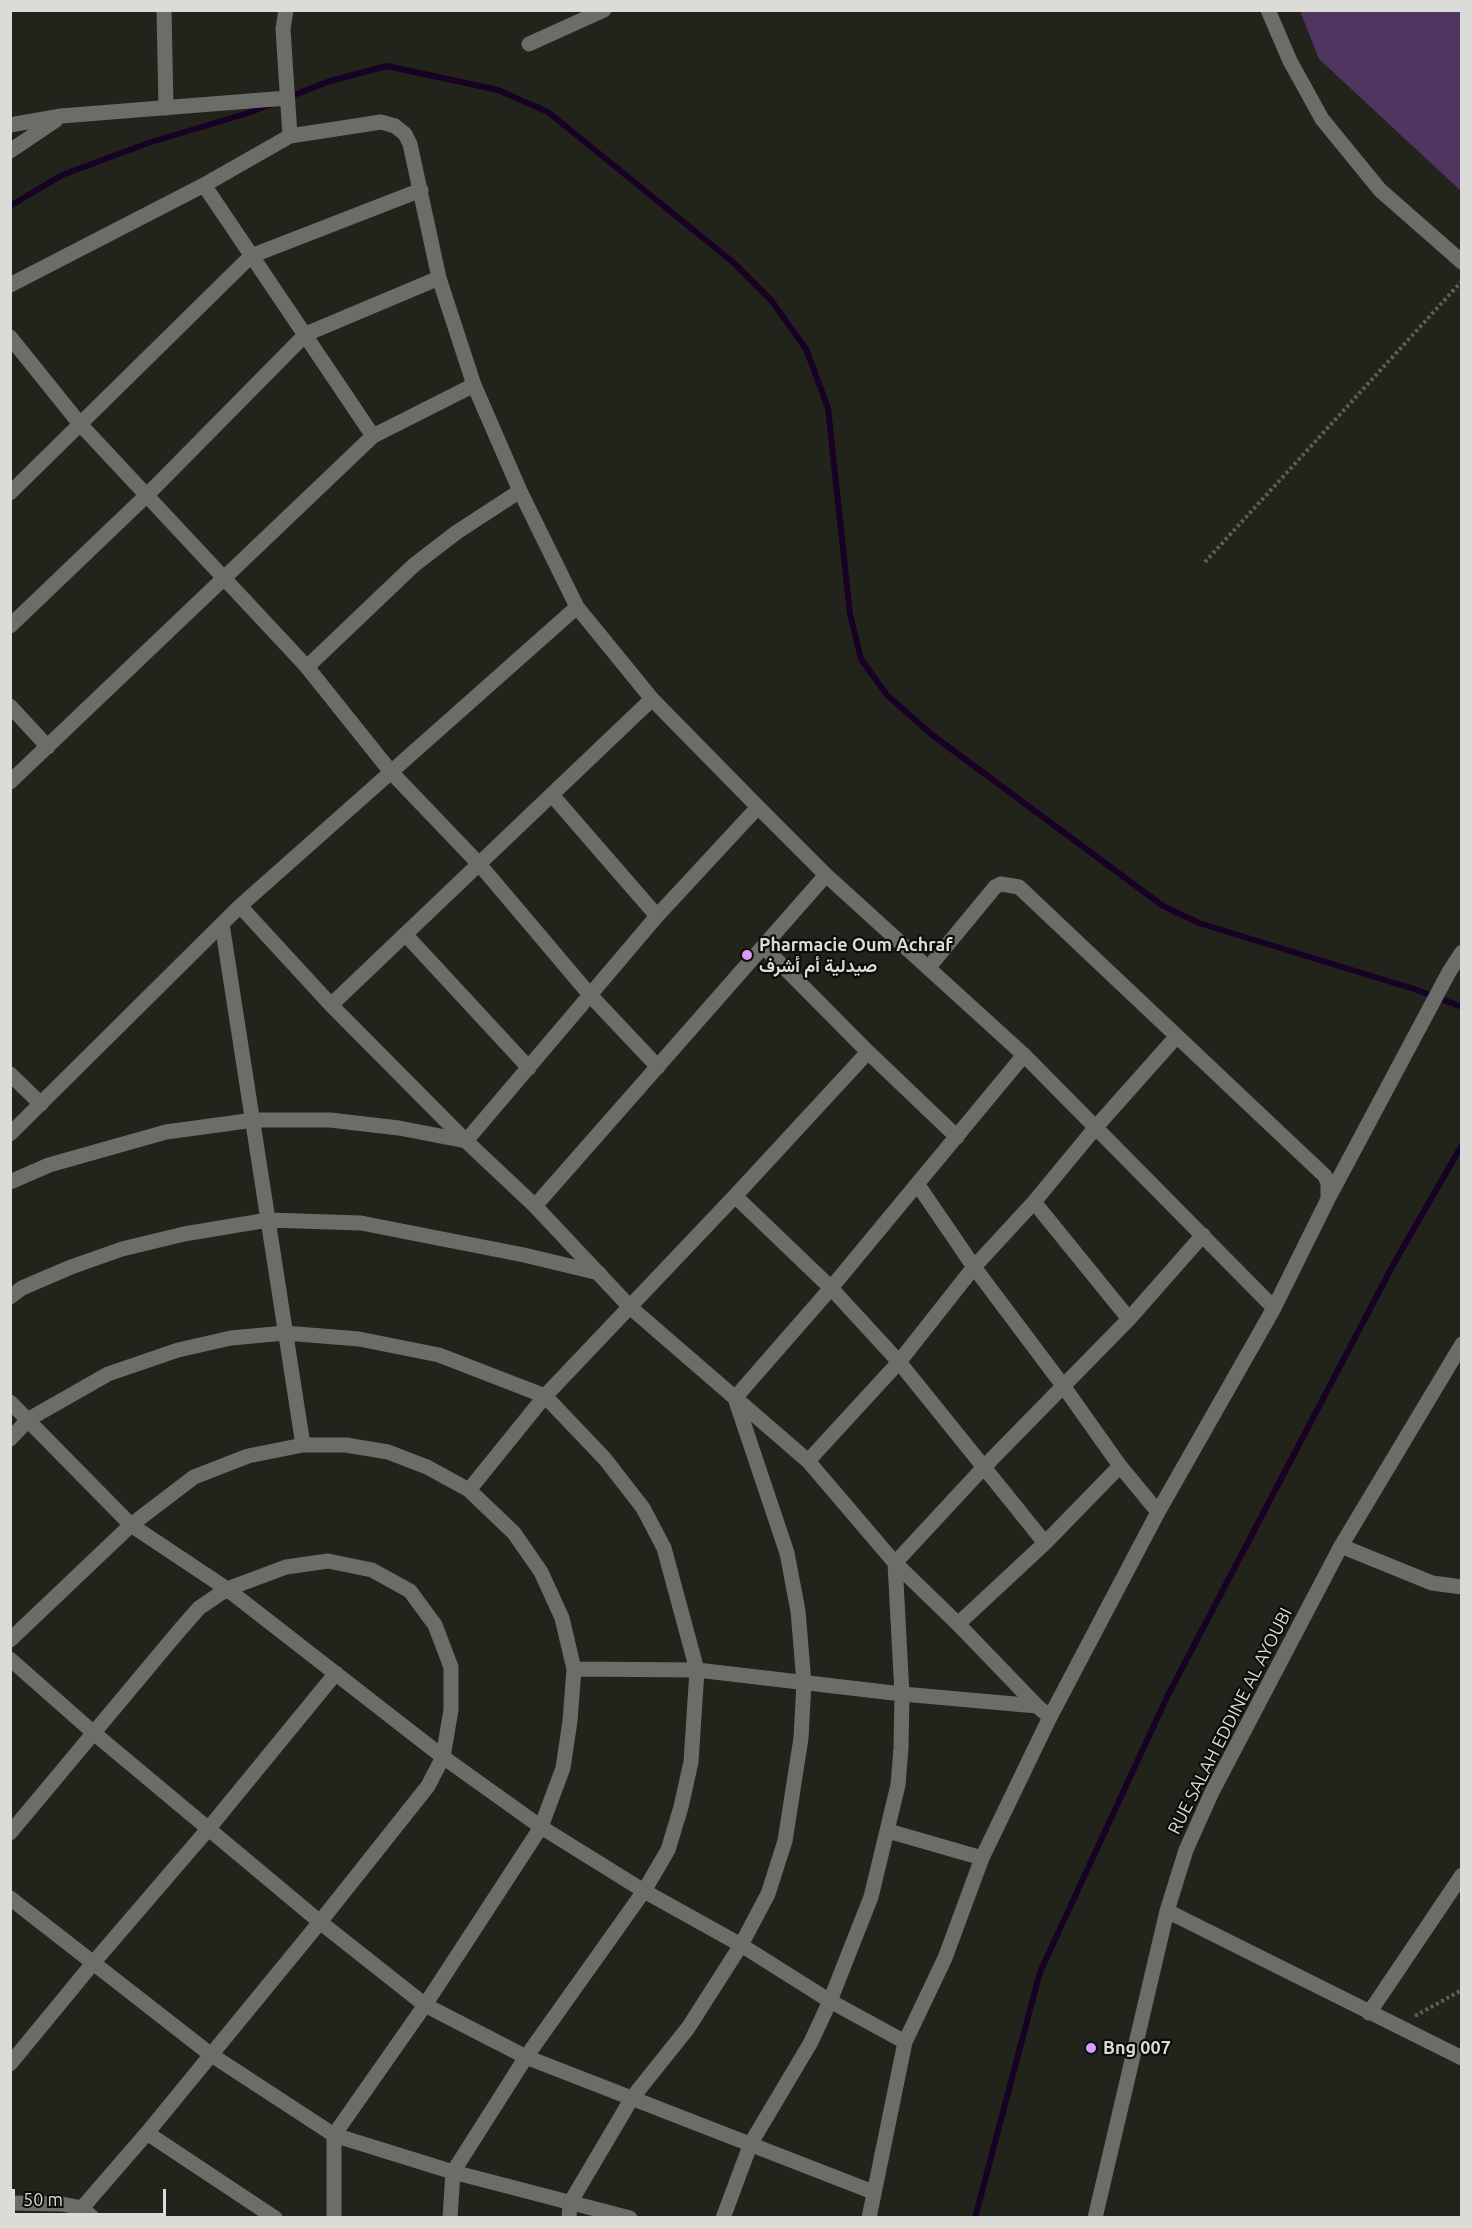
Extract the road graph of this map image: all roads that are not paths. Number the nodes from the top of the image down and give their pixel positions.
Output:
1 (164, 10) edge
2 (286, 10) edge
3 (604, 10) edge
4 (1268, 10) edge
5 (529, 44) dead end
6 (286, 91) junction
7 (166, 108) junction
8 (61, 116) junction
9 (10, 125) edge
10 (289, 129) junction
11 (10, 152) edge
12 (204, 185) junction
13 (421, 190) junction
14 (251, 256) junction
15 (1461, 262) edge
16 (440, 278) junction
17 (10, 285) edge
18 (306, 334) junction
19 (10, 337) edge
20 (474, 385) junction
21 (80, 424) junction
22 (373, 435) junction
23 (520, 491) junction
24 (10, 493) edge
25 (148, 495) junction
26 (224, 576) junction
27 (577, 607) junction
28 (10, 626) edge
29 (307, 666) junction
30 (652, 699) junction
31 (10, 706) edge
32 (48, 747) junction
33 (391, 772) junction
34 (10, 782) edge
35 (552, 795) junction
36 (758, 807) junction
37 (480, 865) junction
38 (826, 875) junction
39 (240, 906) junction
40 (657, 916) junction
41 (222, 924) junction
42 (405, 934) junction
43 (764, 946) junction
44 (1461, 952) edge
45 (929, 967) junction
46 (590, 995) junction
47 (331, 1005) junction
48 (1177, 1036) junction
49 (868, 1052) junction
50 (1024, 1055) junction
51 (658, 1067) junction
52 (529, 1068) junction
53 (10, 1074) edge
54 (41, 1104) junction
55 (254, 1120) junction
56 (1096, 1127) junction
57 (10, 1134) edge
58 (957, 1137) junction
59 (466, 1141) junction
60 (10, 1182) edge
61 (918, 1185) junction
62 (735, 1197) junction
63 (1328, 1199) junction
64 (1034, 1202) junction
65 (535, 1206) junction
66 (268, 1221) junction
67 (1203, 1235) junction
68 (974, 1267) junction
69 (599, 1273) junction
70 (831, 1288) junction
71 (10, 1297) edge
72 (630, 1307) junction
73 (1274, 1308) junction
74 (1128, 1319) junction
75 (285, 1333) junction
76 (1461, 1344) edge
77 (899, 1362) junction
78 (1064, 1387) junction
79 (545, 1396) junction
80 (735, 1398) junction
81 (10, 1402) edge
82 (29, 1419) junction
83 (10, 1438) edge
84 (303, 1445) junction
85 (807, 1461) junction
86 (1120, 1466) junction
87 (984, 1467) junction
88 (469, 1490) junction
89 (1158, 1512) junction
90 (131, 1525) junction
91 (1045, 1544) junction
92 (1341, 1546) junction
93 (895, 1563) junction
94 (1461, 1587) edge
95 (227, 1589) junction
96 (958, 1624) junction
97 (10, 1640) edge
98 (10, 1659) edge
99 (574, 1669) junction
100 (697, 1670) junction
101 (336, 1674) junction
102 (804, 1683) junction
103 (902, 1694) junction
104 (1037, 1706) junction
105 (1050, 1718) junction
106 (95, 1734) junction
107 (443, 1757) junction
108 (541, 1827) junction
109 (209, 1828) junction
110 (888, 1831) junction
111 (10, 1833) edge
112 (982, 1858) junction
113 (1461, 1875) edge
114 (644, 1891) junction
115 (10, 1898) edge
116 (1167, 1911) junction
117 (320, 1922) junction
118 (741, 1945) junction
119 (94, 1962) junction
120 (830, 2001) junction
121 (425, 2005) junction
122 (1369, 2013) junction
123 (905, 2042) junction
124 (210, 2054) junction
125 (526, 2057) junction
126 (1461, 2058) edge
127 (10, 2064) edge
128 (632, 2098) junction
129 (147, 2133) junction
130 (334, 2135) junction
131 (751, 2144) junction
132 (453, 2172) junction
133 (873, 2192) junction
134 (10, 2203) edge
135 (570, 2210) edge
136 (87, 2213) edge
137 (275, 2217) edge
138 (334, 2217) edge
139 (450, 2217) edge
140 (630, 2217) edge
141 (723, 2217) edge
142 (869, 2217) edge
143 (1095, 2217) edge

1 - 7 street
2 - 6 street
3 - 5 street
4 - 15 street
6 - 7 street
6 - 10 street
7 - 8 street
8 - 9 street
8 - 11 street
10 - 12 street
10 - 13 street
12 - 14 street
12 - 17 street
13 - 14 street
13 - 16 street
14 - 18 street
14 - 21 street
16 - 18 street
16 - 20 street
18 - 22 street
18 - 25 street
19 - 21 street
20 - 22 street
20 - 23 street
21 - 24 street
21 - 25 street
22 - 26 street
23 - 27 street
23 - 29 street
25 - 26 street
25 - 28 street
26 - 29 street
26 - 32 street
27 - 30 street
27 - 33 street
29 - 33 street
30 - 35 street
30 - 36 street
31 - 32 street
32 - 34 street
33 - 37 street
33 - 39 street
35 - 37 street
35 - 40 street
36 - 38 street
36 - 40 street
37 - 42 street
37 - 46 street
38 - 43 street
38 - 45 street
39 - 41 street
39 - 47 street
40 - 46 street
41 - 54 street
41 - 55 street
42 - 47 street
42 - 52 street
43 - 49 street
43 - 51 street
44 - 63 street
45 - 48 street
45 - 50 street
46 - 51 street
46 - 52 street
47 - 59 street
48 - 56 street
48 - 63 street
49 - 58 street
49 - 62 street
50 - 56 street
50 - 58 street
51 - 65 street
52 - 59 street
53 - 54 street
54 - 57 street
55 - 59 street
55 - 60 street
55 - 66 street
56 - 64 street
56 - 67 street
58 - 61 street
59 - 65 street
61 - 68 street
61 - 70 street
62 - 70 street
62 - 72 street
63 - 73 street
64 - 68 street
64 - 74 street
65 - 69 street
66 - 69 street
66 - 71 street
66 - 75 street
67 - 73 street
67 - 74 street
68 - 77 street
68 - 78 street
69 - 72 street
70 - 77 street
70 - 80 street
72 - 79 street
72 - 80 street
73 - 89 street
74 - 78 street
75 - 79 street
75 - 82 street
75 - 84 street
76 - 92 street, RUE SALAH EDDINE AL AYOUBI
77 - 85 street
77 - 87 street
78 - 86 street
78 - 87 street
79 - 88 street
79 - 100 street
80 - 85 street
80 - 102 street
81 - 82 street
82 - 83 street
82 - 90 street
84 - 88 street
84 - 90 street
85 - 93 street
86 - 89 street
86 - 91 street
87 - 91 street
87 - 93 street
88 - 99 street
89 - 105 street
90 - 95 street
90 - 97 street
91 - 96 street
92 - 94 street
92 - 116 street, RUE SALAH EDDINE AL AYOUBI
93 - 96 street
93 - 103 street
95 - 101 street
95 - 106 street
95 - 107 street
96 - 104 street
98 - 106 street
99 - 100 street
99 - 108 street
100 - 102 street
100 - 114 street
101 - 107 street
101 - 109 street
102 - 103 street
102 - 118 street
103 - 104 street
103 - 110 street
104 - 105 street
105 - 112 street
106 - 109 street
106 - 111 street
107 - 108 street
107 - 117 street
108 - 114 street
108 - 121 street
109 - 117 street
109 - 119 street
110 - 112 street
110 - 120 street
112 - 123 street
113 - 122 street
114 - 118 street
114 - 125 street
115 - 119 street
116 - 122 street
116 - 143 street, RUE SALAH EDDINE AL AYOUBI
117 - 121 street
117 - 124 street
118 - 120 street
118 - 128 street
119 - 124 street
119 - 127 street
120 - 123 street
120 - 131 street
121 - 125 street
121 - 130 street
122 - 126 street
123 - 133 street
124 - 129 street
124 - 130 street
125 - 128 street
125 - 132 street
128 - 131 street
128 - 135 street
129 - 136 street
129 - 137 street
130 - 132 street
130 - 138 street
131 - 133 street
131 - 141 street
132 - 135 street
132 - 139 street
133 - 142 street
134 - 136 street
135 - 140 street

